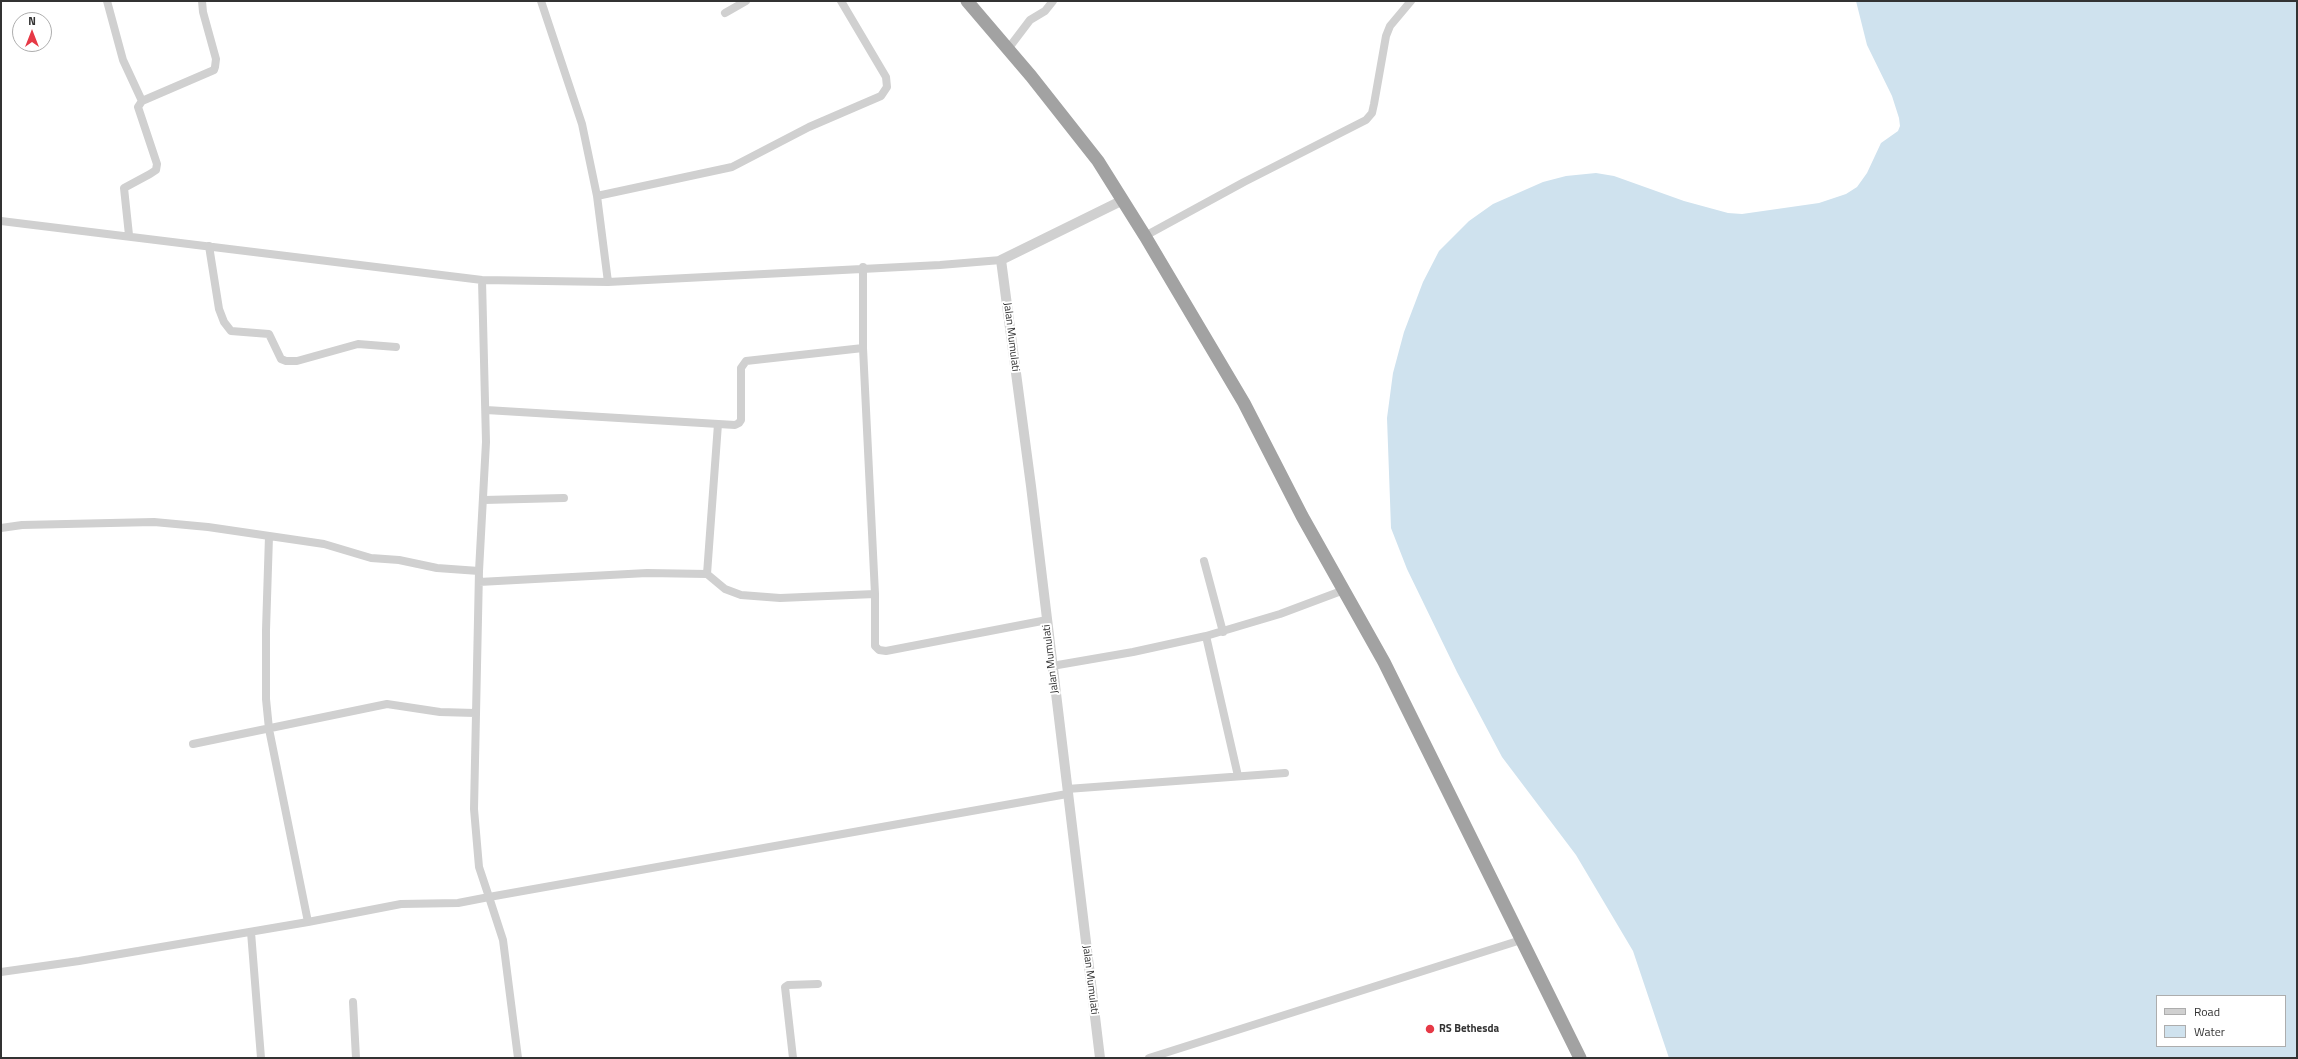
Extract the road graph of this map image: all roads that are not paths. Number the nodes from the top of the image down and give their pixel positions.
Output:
1 (107, 1) edge
2 (202, 1) edge
3 (541, 1) edge
4 (746, 1) edge
5 (841, 1) edge
6 (967, 1) edge
7 (1053, 1) edge
8 (1411, 1) edge
9 (725, 13) dead end
10 (1008, 49) junction
11 (142, 101) junction
12 (597, 196) junction
13 (1121, 201) junction
14 (1, 221) edge
15 (129, 235) junction
16 (1145, 236) junction
17 (209, 246) junction
18 (1001, 260) junction
19 (863, 267) junction
20 (482, 280) junction
21 (608, 282) junction
22 (396, 347) dead end
23 (863, 348) junction
24 (486, 410) junction
25 (718, 424) junction
26 (564, 498) dead end
27 (484, 500) junction
28 (1, 528) edge
29 (269, 536) junction
30 (1204, 561) dead end
31 (480, 572) junction
32 (707, 574) junction
33 (479, 582) junction
34 (1344, 590) junction
35 (875, 594) junction
36 (1047, 620) junction
37 (1223, 632) junction
38 (1206, 636) junction
39 (1052, 666) junction
40 (475, 713) junction
41 (269, 729) junction
42 (193, 744) dead end
43 (1285, 773) dead end
44 (1238, 776) junction
45 (1067, 791) junction
46 (489, 897) junction
47 (308, 922) junction
48 (251, 932) junction
49 (1521, 940) junction
50 (1, 972) edge
51 (818, 984) dead end
52 (353, 1002) dead end
53 (261, 1058) edge
54 (356, 1058) edge
55 (518, 1058) edge
56 (793, 1058) edge
57 (1100, 1058) edge
58 (1149, 1058) edge
59 (1580, 1058) edge

1 - 11 street
2 - 11 street
3 - 12 street
4 - 9 street
5 - 12 street
6 - 10 highway
7 - 10 street
8 - 16 street
10 - 13 highway
11 - 15 street
12 - 21 street
13 - 16 highway
13 - 18 street
14 - 15 street
15 - 17 street
16 - 34 highway
17 - 20 street
17 - 22 street
18 - 19 street
18 - 36 street, Jalan Mumulati
19 - 21 street
19 - 23 street
20 - 21 street
20 - 24 street
23 - 25 street
23 - 35 street
24 - 25 street
24 - 27 street
25 - 32 street
26 - 27 street
27 - 31 street
28 - 29 street
29 - 31 street
29 - 41 street
30 - 37 street
31 - 33 street
32 - 33 street
32 - 35 street
33 - 40 street
34 - 37 street
34 - 49 highway
35 - 36 street
36 - 39 street, Jalan Mumulati
37 - 38 street
38 - 39 street
38 - 44 street
39 - 45 street, Jalan Mumulati
40 - 41 street
40 - 46 street
41 - 42 street
41 - 47 street
43 - 44 street
44 - 45 street
45 - 46 street
45 - 57 street, Jalan Mumulati
46 - 47 street
46 - 55 street
47 - 48 street
48 - 50 street
48 - 53 street
49 - 58 street
49 - 59 highway
51 - 56 street
52 - 54 street

